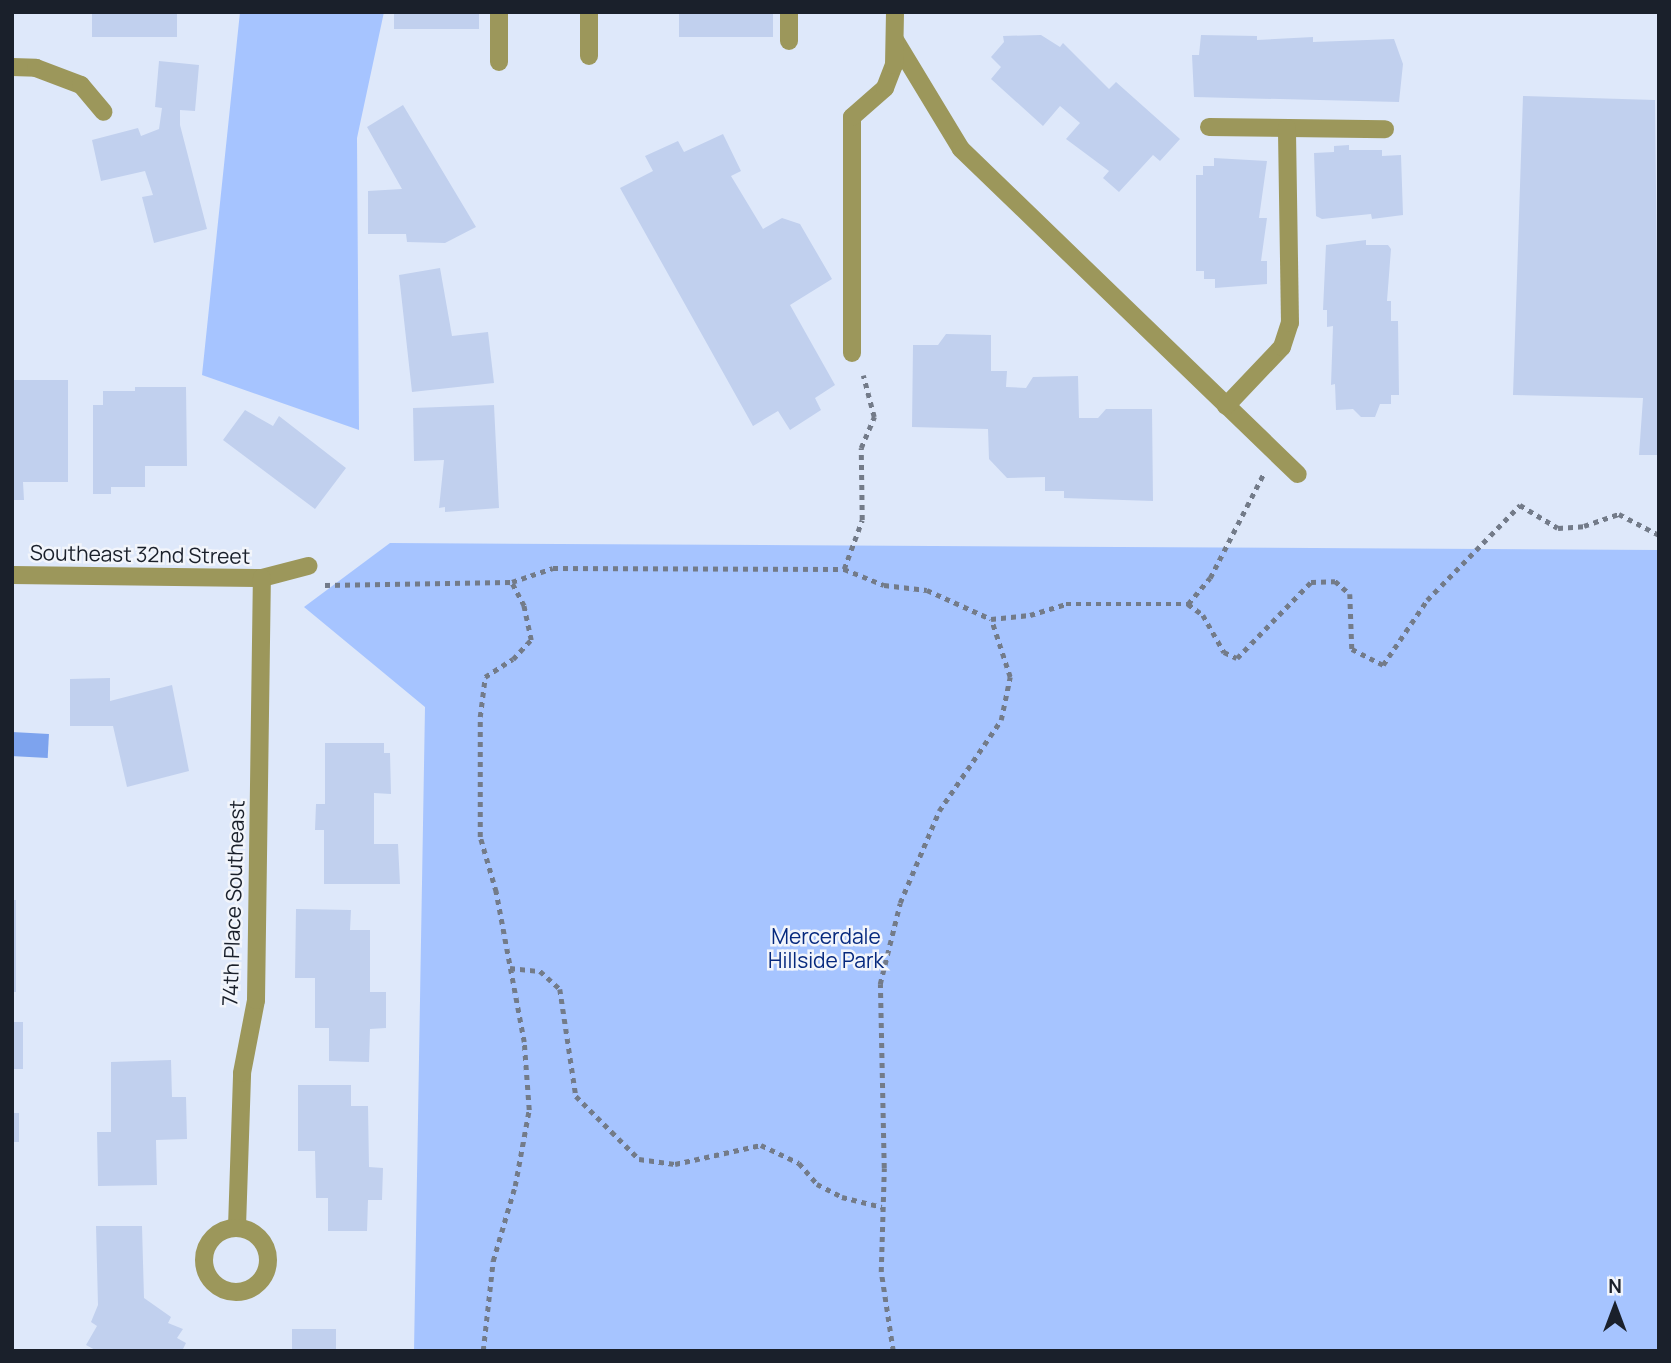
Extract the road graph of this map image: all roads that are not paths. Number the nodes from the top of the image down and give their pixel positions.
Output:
1 (499, 12) edge
2 (589, 12) edge
3 (789, 12) edge
4 (895, 12) edge
5 (895, 40) junction
6 (789, 41) dead end
7 (589, 56) dead end
8 (499, 62) dead end
9 (12, 67) edge
10 (104, 112) dead end
11 (1209, 127) dead end
12 (1287, 128) junction
13 (1385, 129) dead end
14 (852, 353) road end
15 (1227, 406) junction
16 (1298, 474) dead end
17 (307, 566) dead end
18 (12, 575) edge
19 (262, 578) junction
20 (237, 1227) dead end

1 - 8 street
2 - 7 street
3 - 6 street
4 - 5 street
5 - 14 street
5 - 15 street
9 - 10 street
11 - 12 street
12 - 13 street
12 - 15 street
15 - 16 street
17 - 19 street, Southeast 32nd Street
18 - 19 street, Southeast 32nd Street
19 - 20 street, 74th Place Southeast

